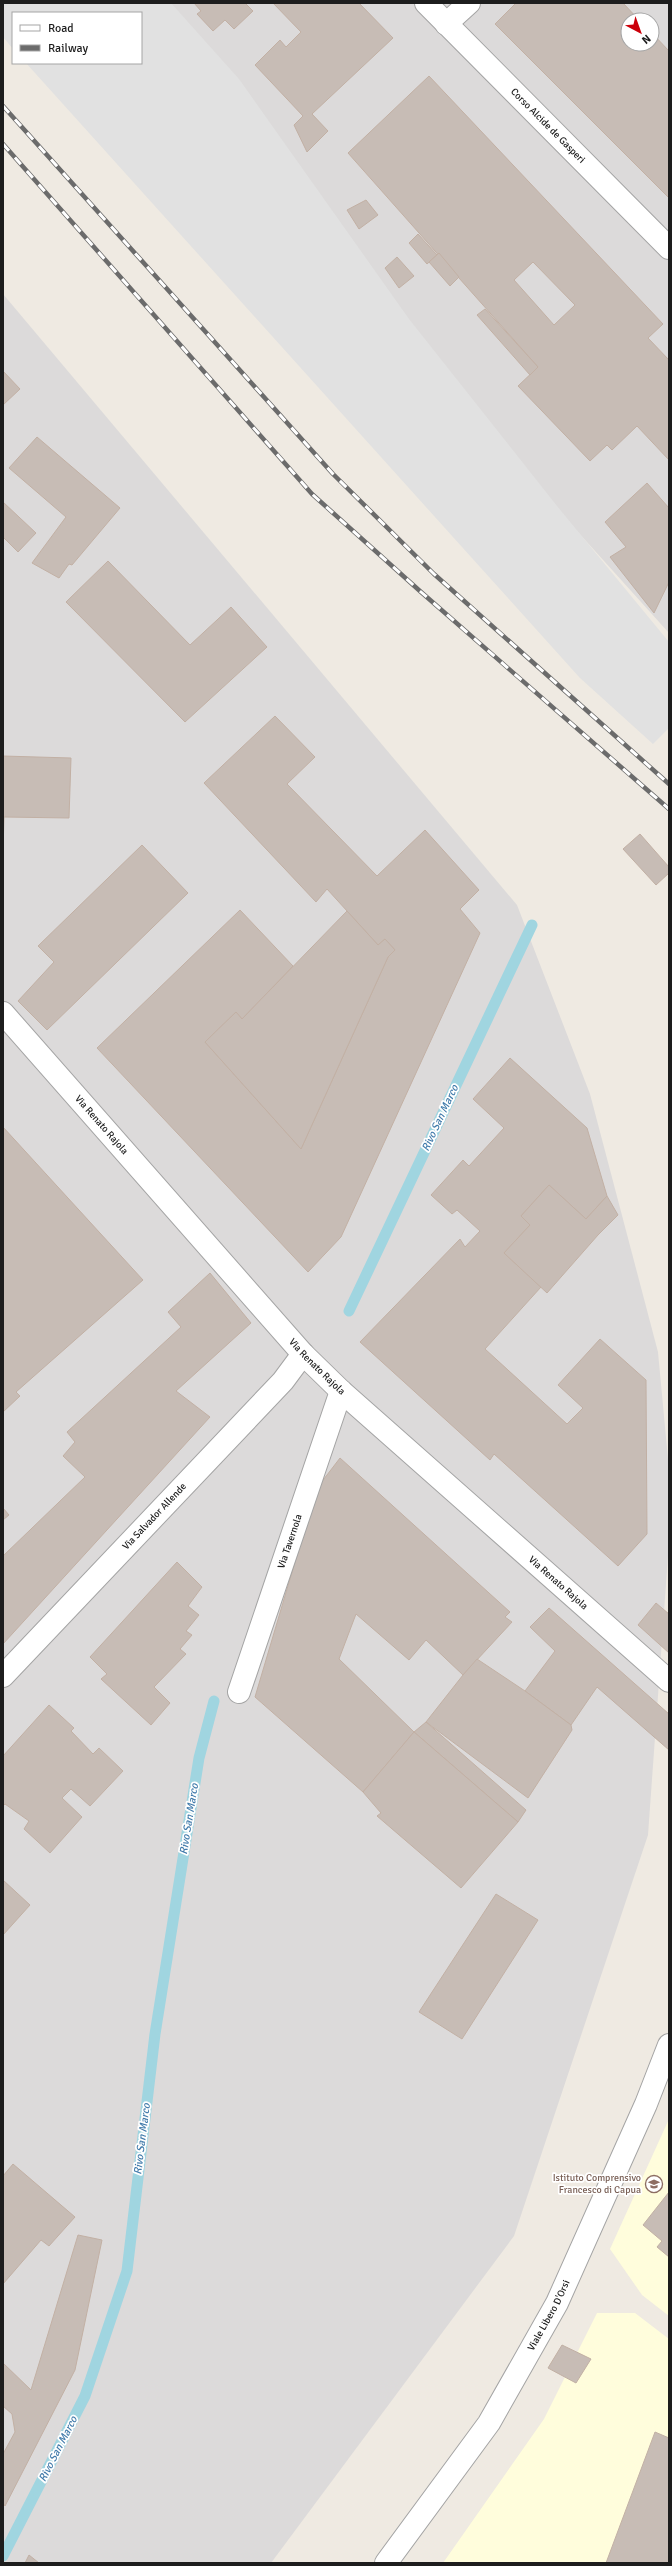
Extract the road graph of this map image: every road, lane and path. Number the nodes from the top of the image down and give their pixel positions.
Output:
1 (426, 3) edge
2 (469, 3) edge
3 (446, 24) junction
4 (669, 248) edge
5 (3, 1013) edge
6 (303, 1354) junction
7 (341, 1391) junction
8 (3, 1676) edge
9 (669, 1681) edge
10 (239, 1692) dead end
11 (669, 2045) edge
12 (386, 2563) edge

1 - 3 street, Corso Alcide de Gasperi
2 - 3 street
3 - 4 street, Corso Alcide de Gasperi
5 - 6 street, Via Renato Rajola
6 - 7 street, Via Renato Rajola
6 - 8 street, Via Salvador Allende
7 - 9 street, Via Renato Rajola
7 - 10 street, Via Tavernola
11 - 12 street, Viale Libero D'Orsi

